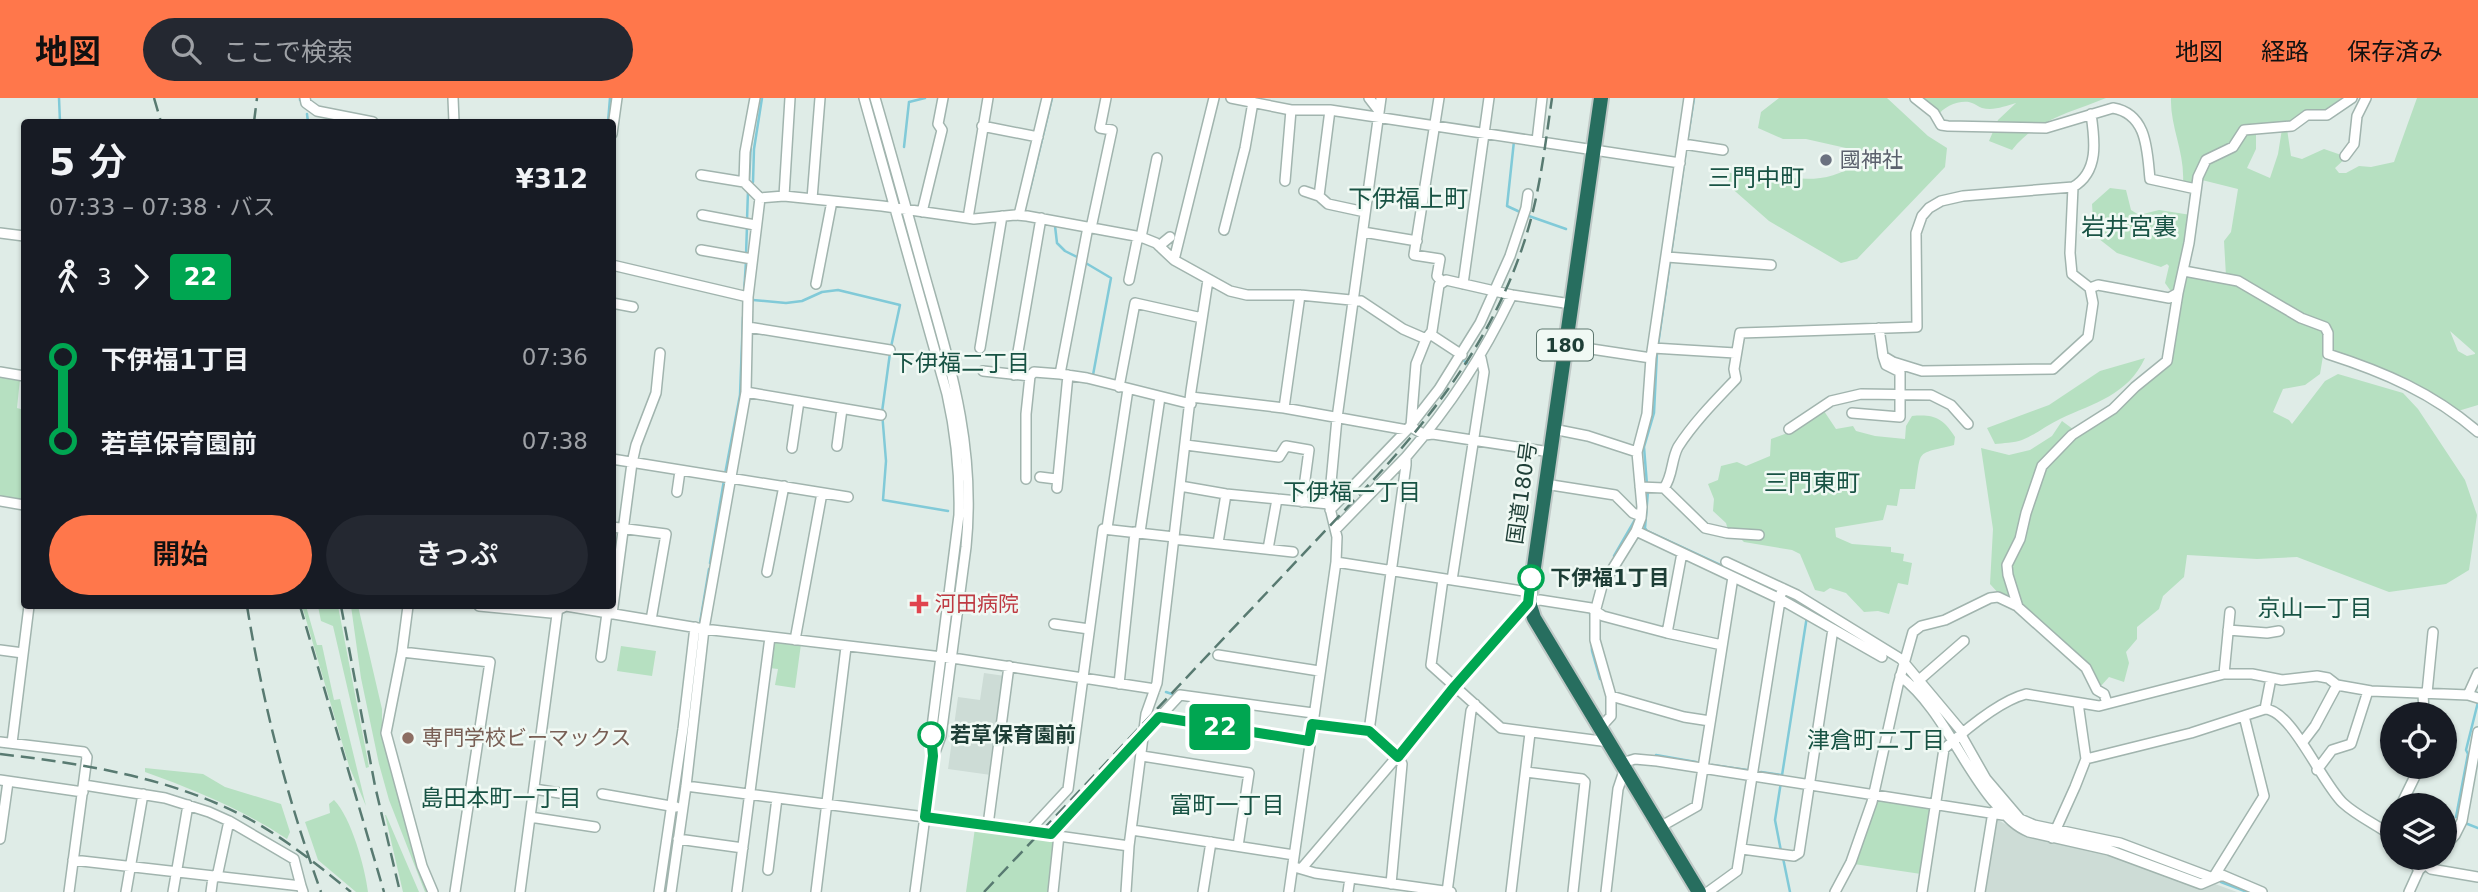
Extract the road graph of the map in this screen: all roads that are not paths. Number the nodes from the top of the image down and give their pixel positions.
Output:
1 (305, 98) edge
2 (453, 98) edge
3 (617, 98) edge
4 (755, 98) edge
5 (790, 98) edge
6 (820, 98) edge
7 (864, 98) edge
8 (875, 98) edge
9 (943, 98) edge
10 (988, 98) edge
11 (1047, 98) edge
12 (1106, 98) edge
13 (1214, 98) edge
14 (1231, 98) edge
15 (1369, 98) edge
16 (1381, 98) edge
17 (1439, 98) edge
18 (1489, 98) edge
19 (1542, 98) edge
20 (1601, 98) edge
21 (1689, 98) edge
22 (1915, 98) edge
23 (2352, 98) edge
24 (2366, 98) edge
25 (1253, 102) junction
26 (1291, 110) junction
27 (1330, 110) junction
28 (1379, 114) junction
29 (2091, 114) junction
30 (358, 119) edge
31 (454, 119) edge
32 (614, 119) edge
33 (982, 126) junction
34 (1435, 126) junction
35 (1484, 134) junction
36 (1038, 138) junction
37 (1537, 141) junction
38 (1686, 145) junction
39 (1594, 149) junction
40 (1723, 150) dead end
41 (2345, 156) dead end
42 (892, 157) junction
43 (1157, 158) dead end
44 (881, 160) junction
45 (1680, 163) junction
46 (701, 175) dead end
47 (1285, 181) dead end
48 (748, 186) junction
49 (2073, 187) junction
50 (2196, 189) junction
51 (1304, 191) dead end
52 (1528, 194) dead end
53 (784, 196) junction
54 (1319, 197) junction
55 (760, 198) junction
56 (812, 199) junction
57 (832, 201) junction
58 (895, 208) junction
59 (906, 209) junction
60 (922, 212) junction
61 (1365, 212) junction
62 (702, 215) dead end
63 (1019, 215) junction
64 (1002, 216) junction
65 (968, 218) junction
66 (1041, 218) junction
67 (750, 224) junction
68 (1090, 228) junction
69 (1224, 230) dead end
70 (1363, 232) junction
71 (0, 235) edge
72 (21, 236) edge
73 (1140, 237) junction
74 (1170, 237) dead end
75 (1417, 241) junction
76 (1159, 246) junction
77 (701, 250) dead end
78 (1670, 257) junction
79 (748, 258) junction
80 (1174, 260) junction
81 (921, 262) junction
82 (911, 264) junction
83 (1771, 265) dead end
84 (616, 266) edge
85 (2184, 271) junction
86 (1129, 280) dead end
87 (1208, 280) junction
88 (1442, 282) junction
89 (816, 284) dead end
90 (1463, 284) junction
91 (2090, 288) junction
92 (1496, 290) junction
93 (2178, 293) junction
94 (1300, 295) junction
95 (1512, 295) junction
96 (746, 297) junction
97 (1353, 300) junction
98 (616, 304) edge
99 (1571, 304) junction
100 (633, 307) dead end
101 (1202, 318) junction
102 (932, 321) junction
103 (748, 327) junction
104 (1878, 328) junction
105 (1428, 336) junction
106 (1565, 345) junction
107 (980, 348) dead end
108 (1657, 348) junction
109 (890, 350) dead end
110 (660, 353) dead end
111 (1735, 353) junction
112 (1462, 355) junction
113 (1883, 356) junction
114 (1481, 358) junction
115 (1651, 358) junction
116 (983, 371) dead end
117 (0, 372) edge
118 (1064, 374) junction
119 (1014, 375) junction
120 (21, 376) edge
121 (1030, 376) junction
122 (1124, 388) junction
123 (746, 393) junction
124 (1900, 394) junction
125 (1160, 397) junction
126 (1191, 400) junction
127 (799, 401) junction
128 (1284, 408) junction
129 (842, 409) junction
130 (1852, 413) dead end
131 (881, 415) dead end
132 (1337, 418) junction
133 (1968, 424) dead end
134 (1409, 428) junction
135 (1553, 429) junction
136 (1789, 429) dead end
137 (2478, 432) edge
138 (1425, 435) junction
139 (1474, 440) junction
140 (1186, 445) junction
141 (836, 446) dead end
142 (792, 447) dead end
143 (1550, 452) junction
144 (1637, 452) junction
145 (968, 455) junction
146 (957, 456) junction
147 (1406, 457) junction
148 (616, 460) edge
149 (632, 463) junction
150 (680, 471) junction
151 (1040, 477) dead end
152 (727, 478) junction
153 (1026, 479) dead end
154 (969, 484) junction
155 (1545, 484) junction
156 (959, 485) junction
157 (785, 486) junction
158 (1180, 486) junction
159 (1645, 488) junction
160 (1664, 488) junction
161 (677, 492) dead end
162 (822, 493) junction
163 (1226, 494) junction
164 (848, 497) dead end
165 (1277, 499) junction
166 (0, 501) edge
167 (1302, 502) junction
168 (21, 504) edge
169 (1329, 507) junction
170 (1639, 521) junction
171 (616, 527) edge
172 (624, 528) junction
173 (1107, 528) junction
174 (1336, 529) junction
175 (1138, 532) junction
176 (1759, 535) dead end
177 (1174, 538) junction
178 (1218, 543) junction
179 (955, 545) junction
180 (966, 547) junction
181 (1268, 549) junction
182 (1293, 552) dead end
183 (1682, 553) junction
184 (1336, 562) junction
185 (1726, 562) dead end
186 (1392, 571) junction
187 (767, 572) dead end
188 (1740, 575) junction
189 (951, 576) junction
190 (616, 577) edge
191 (962, 578) junction
192 (1448, 579) junction
193 (1781, 593) junction
194 (1529, 597) junction
195 (2018, 607) junction
196 (29, 609) edge
197 (408, 609) edge
198 (522, 609) edge
199 (557, 609) edge
200 (558, 609) edge
201 (585, 609) edge
202 (611, 609) edge
203 (1595, 612) junction
204 (2230, 612) dead end
205 (610, 613) junction
206 (651, 620) junction
207 (1054, 624) dead end
208 (1833, 624) junction
209 (699, 628) junction
210 (945, 628) junction
211 (956, 629) junction
212 (1090, 629) junction
213 (2228, 629) junction
214 (2279, 631) dead end
215 (2433, 632) dead end
216 (1667, 633) junction
217 (770, 637) junction
218 (795, 640) junction
219 (1964, 641) dead end
220 (1722, 645) junction
221 (846, 647) junction
222 (0, 650) edge
223 (402, 652) junction
224 (23, 653) junction
225 (1218, 655) dead end
226 (600, 657) dead end
227 (941, 657) junction
228 (1882, 657) dead end
229 (952, 658) junction
230 (1009, 666) junction
231 (1902, 668) junction
232 (1319, 671) junction
233 (2478, 673) edge
234 (2224, 674) junction
235 (2271, 678) junction
236 (1083, 679) junction
237 (1918, 681) junction
238 (1119, 684) junction
239 (2337, 685) junction
240 (1455, 686) junction
241 (1155, 689) junction
242 (2368, 691) junction
243 (2425, 693) junction
244 (2468, 695) junction
245 (1611, 696) junction
246 (2478, 698) edge
247 (2425, 702) edge
248 (2078, 703) junction
249 (2107, 703) junction
250 (1475, 704) junction
251 (2265, 709) junction
252 (1313, 713) junction
253 (2244, 716) junction
254 (1159, 717) junction
255 (1710, 722) junction
256 (1312, 724) junction
257 (1601, 727) junction
258 (1369, 731) junction
259 (2478, 732) edge
260 (1145, 733) junction
261 (1530, 733) junction
262 (1958, 737) junction
263 (1309, 741) junction
264 (0, 742) edge
265 (1609, 742) junction
266 (12, 743) junction
267 (2302, 743) junction
268 (933, 756) junction
269 (1142, 756) junction
270 (1398, 757) junction
271 (2086, 759) junction
272 (1623, 765) junction
273 (1703, 768) junction
274 (2318, 770) junction
275 (1526, 772) junction
276 (1753, 776) junction
277 (4, 781) edge
278 (1809, 784) junction
279 (686, 786) junction
280 (84, 788) junction
281 (534, 789) junction
282 (143, 794) junction
283 (566, 794) dead end
284 (602, 794) dead end
285 (1874, 794) junction
286 (750, 795) junction
287 (778, 798) junction
288 (827, 804) junction
289 (1936, 804) junction
290 (188, 805) junction
291 (677, 807) junction
292 (1993, 813) junction
293 (2003, 815) junction
294 (530, 817) junction
295 (925, 817) junction
296 (229, 821) junction
297 (988, 825) junction
298 (2380, 825) edge
299 (594, 827) dead end
300 (1660, 827) junction
301 (1132, 830) junction
302 (1029, 831) junction
303 (2457, 831) edge
304 (2053, 833) junction
305 (1055, 835) junction
306 (0, 839) edge
307 (678, 839) junction
308 (1211, 842) junction
309 (1129, 846) junction
310 (1238, 846) junction
311 (743, 848) junction
312 (1742, 849) junction
313 (1294, 855) junction
314 (73, 860) junction
315 (1297, 867) junction
316 (131, 868) junction
317 (768, 870) dead end
318 (2422, 870) edge
319 (2437, 870) edge
320 (176, 873) junction
321 (215, 877) junction
322 (2478, 877) edge
323 (1350, 878) junction
324 (2213, 878) junction
325 (1391, 884) junction
326 (302, 889) edge
327 (1413, 889) edge
328 (69, 892) edge
329 (126, 892) edge
330 (173, 892) edge
331 (211, 892) edge
332 (433, 892) edge
333 (455, 892) edge
334 (520, 892) edge
335 (659, 892) edge
336 (671, 892) edge
337 (737, 892) edge
338 (816, 892) edge
339 (915, 892) edge
340 (1053, 892) edge
341 (1126, 892) edge
342 (1203, 892) edge
343 (1289, 892) edge
344 (1348, 892) edge
345 (1449, 892) edge
346 (1511, 892) edge
347 (1573, 892) edge
348 (1606, 892) edge
349 (1699, 892) edge
350 (1708, 892) edge
351 (1835, 892) edge
352 (1922, 892) edge
353 (1980, 892) edge
354 (2262, 892) edge
355 (2409, 892) edge

1 - 30 street
2 - 31 street
3 - 32 street
4 - 48 street
5 - 53 street
6 - 56 street
7 - 44 street
8 - 42 street
9 - 60 street
10 - 33 street
11 - 36 street
12 - 68 street
13 - 80 street
14 - 25 street
15 - 28 street
16 - 28 street
17 - 34 street
18 - 35 street
19 - 37 street
20 - 39 highway, 国道180号 / 180
21 - 38 street
22 - 29 street
23 - 50 street
24 - 41 street
25 - 26 street
25 - 69 street
26 - 27 street
26 - 47 street
27 - 28 street
27 - 54 street
28 - 34 street
28 - 61 street
29 - 49 street
29 - 50 street
33 - 36 street
33 - 65 street
34 - 35 street
34 - 75 street
35 - 37 street
35 - 90 street
36 - 63 street
37 - 39 street
38 - 40 street
38 - 45 street
39 - 45 street
39 - 99 highway, 国道180号 / 180
42 - 44 street
42 - 59 street
43 - 73 street
44 - 58 street
45 - 78 street
46 - 48 street
48 - 55 street
49 - 91 street
49 - 104 street
50 - 85 street
51 - 54 street
52 - 92 street
53 - 55 street
53 - 56 street
54 - 61 street
55 - 67 street
56 - 57 street
57 - 58 street
57 - 89 street
58 - 59 street
58 - 82 street
59 - 60 street
59 - 81 street
60 - 65 street
61 - 70 street
62 - 67 street
63 - 64 street
63 - 66 street
64 - 65 street
64 - 107 street
66 - 68 street
66 - 119 street
67 - 79 street
68 - 73 street
68 - 118 street
70 - 75 street
70 - 97 street
71 - 72 street
73 - 76 street
73 - 86 street
74 - 76 street
75 - 88 street
76 - 80 street
77 - 79 street
78 - 83 street
78 - 108 street
79 - 96 street
80 - 87 street
81 - 82 street
81 - 102 street
82 - 102 street
84 - 96 street
85 - 93 street
85 - 137 street
87 - 94 street
87 - 101 street
88 - 90 street
88 - 105 street
90 - 92 street
91 - 93 street
91 - 113 street
92 - 95 street
92 - 112 street
93 - 195 street
94 - 97 street
94 - 128 street
95 - 99 street
95 - 114 street
96 - 103 street
97 - 105 street
97 - 132 street
98 - 100 street
99 - 106 highway, 国道180号 / 180
101 - 122 street
101 - 126 street
102 - 145 street
102 - 146 street
103 - 109 street
103 - 123 street
104 - 111 street
104 - 113 street
105 - 112 street
105 - 134 street
106 - 115 street
106 - 135 highway, 国道180号 / 180
108 - 111 street
108 - 115 street
110 - 149 street
111 - 160 street
112 - 134 street
113 - 124 street
114 - 138 street
114 - 139 street
115 - 144 street
116 - 119 street
117 - 120 street
118 - 121 street
118 - 122 street
118 - 151 street
119 - 121 street
121 - 153 street
122 - 125 street
122 - 173 street
123 - 127 street
123 - 152 street
124 - 130 street
124 - 133 street
124 - 136 street
125 - 126 street
125 - 175 street
126 - 128 street
126 - 140 street
127 - 129 street
127 - 142 street
128 - 132 street
129 - 131 street
129 - 141 street
132 - 134 street
132 - 169 street
134 - 138 street
134 - 169 street
135 - 143 highway, 国道180号 / 180
135 - 144 street
138 - 139 street
138 - 147 street
139 - 143 street
139 - 192 street
140 - 158 street
140 - 167 street
143 - 155 highway, 国道180号 / 180
144 - 159 street
145 - 146 street
145 - 154 street
146 - 156 street
147 - 174 street
147 - 186 street
148 - 149 street
149 - 150 street
149 - 172 street
150 - 152 street
150 - 161 street
152 - 157 street
152 - 209 street
154 - 156 street
154 - 180 street
155 - 170 street
155 - 194 highway, 国道180号 / 180
156 - 179 street
157 - 162 street
157 - 187 street
158 - 163 street
158 - 177 street
159 - 160 street
159 - 170 street
160 - 176 street
162 - 164 street
162 - 218 street
163 - 165 street
163 - 178 street
165 - 167 street
165 - 181 street
166 - 168 street
167 - 169 street
169 - 174 street
170 - 183 street
170 - 203 street
171 - 172 street
172 - 190 street
172 - 206 street
173 - 175 street
173 - 212 street
174 - 184 street
175 - 177 street
175 - 238 street
177 - 178 street
177 - 241 street
178 - 181 street
179 - 180 street
179 - 189 street
180 - 191 street
181 - 182 street
183 - 188 street
183 - 216 street
184 - 186 street
184 - 232 street
185 - 188 street
186 - 192 street
186 - 258 street
188 - 193 street
188 - 220 street
189 - 191 street
189 - 210 street
191 - 211 street
192 - 194 street
192 - 240 street
193 - 208 street
193 - 208 street
193 - 276 street
194 - 203 street
194 - 240 street
194 - 257 highway
195 - 231 street
195 - 249 street
196 - 224 street
197 - 223 street
198 - 199 street
200 - 281 street
201 - 205 street
202 - 205 street
203 - 216 street
203 - 245 street
204 - 213 street
205 - 206 street
205 - 226 street
206 - 209 street
207 - 212 street
208 - 228 street
208 - 231 street
208 - 278 street
209 - 217 street
209 - 279 street
209 - 291 street
210 - 211 street
210 - 227 street
211 - 229 street
212 - 236 street
213 - 214 street
213 - 234 street
215 - 243 street
216 - 220 street
217 - 218 street
217 - 286 street
218 - 221 street
219 - 237 street
220 - 255 street
221 - 227 street
221 - 288 street
222 - 224 street
223 - 332 street
223 - 333 street
224 - 266 street
225 - 232 street
227 - 229 street
227 - 268 street
229 - 230 street
229 - 268 street
230 - 236 street
230 - 297 street
231 - 237 street
231 - 262 street
231 - 285 street
232 - 252 street
233 - 244 street
234 - 235 street
234 - 249 street
235 - 239 street
235 - 251 street
236 - 238 street
236 - 302 street
237 - 262 street
238 - 241 street
239 - 242 street
239 - 267 street
240 - 250 street
240 - 270 street
241 - 260 street
242 - 243 street
242 - 274 street
243 - 244 street
243 - 247 street
244 - 246 street
245 - 255 street
245 - 257 street
248 - 249 street
248 - 262 street
248 - 271 street
250 - 261 street
250 - 345 street
251 - 253 street
251 - 267 street
252 - 254 street
252 - 256 street
253 - 271 street
253 - 324 street
254 - 260 street
254 - 263 street
255 - 273 street
256 - 258 street
256 - 263 street
257 - 265 highway
258 - 270 street
259 - 303 street
260 - 269 street
260 - 305 street
261 - 265 street
261 - 275 street
262 - 289 street
262 - 293 street
262 - 304 street
263 - 313 street
264 - 266 street
265 - 272 highway
266 - 280 street
267 - 274 street
268 - 295 street
269 - 301 street
269 - 310 street
270 - 315 street
270 - 325 street
271 - 304 street
272 - 273 street
272 - 300 highway
272 - 348 street
273 - 276 street
273 - 300 street
274 - 298 street
275 - 346 street
275 - 347 street
276 - 278 street
276 - 312 street
277 - 280 street
277 - 306 street
278 - 285 street
278 - 312 street
279 - 286 street
279 - 291 street
280 - 282 street
280 - 314 street
281 - 283 street
281 - 294 street
282 - 290 street
282 - 316 street
284 - 291 street
285 - 289 street
285 - 351 street
286 - 287 street
286 - 311 street
287 - 288 street
287 - 317 street
288 - 295 street
288 - 338 street
289 - 292 street
289 - 352 street
290 - 296 street
290 - 320 street
291 - 307 street
291 - 335 street
292 - 293 street
292 - 353 street
293 - 304 street
294 - 299 street
294 - 334 street
295 - 297 street
295 - 339 street
296 - 321 street
296 - 326 street
297 - 302 street
300 - 349 highway
301 - 308 street
301 - 309 street
302 - 305 street
304 - 324 street
305 - 309 street
305 - 340 street
307 - 311 street
307 - 336 street
308 - 310 street
308 - 342 street
309 - 341 street
310 - 313 street
311 - 337 street
312 - 350 street
313 - 315 street
314 - 316 street
314 - 328 street
315 - 323 street
315 - 343 street
316 - 320 street
316 - 329 street
318 - 355 street
319 - 322 street
320 - 321 street
320 - 330 street
321 - 326 street
321 - 331 street
323 - 325 street
323 - 344 street
324 - 354 street
325 - 327 street
327 - 345 street

